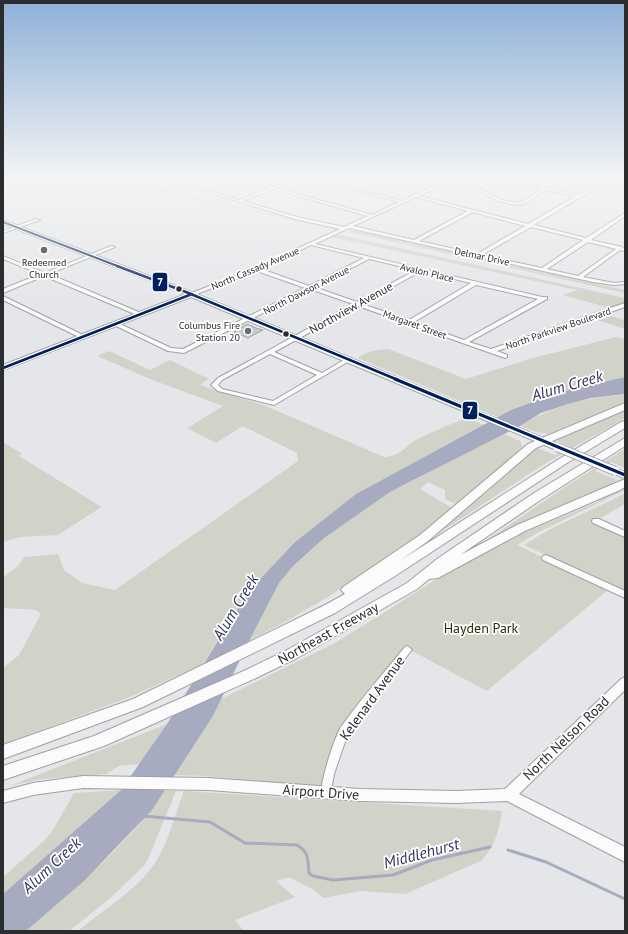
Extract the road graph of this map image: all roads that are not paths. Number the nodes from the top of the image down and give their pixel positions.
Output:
1 (36, 221) edge
2 (308, 221) edge
3 (363, 221) edge
4 (454, 221) edge
5 (512, 221) edge
6 (537, 221) edge
7 (615, 221) edge
8 (3, 222) edge
9 (530, 225) junction
10 (16, 227) junction
11 (350, 227) junction
12 (345, 229) junction
13 (3, 232) edge
14 (587, 240) junction
15 (415, 241) junction
16 (311, 244) junction
17 (113, 247) dead end
18 (622, 249) edge
19 (91, 256) junction
20 (479, 256) junction
21 (3, 257) edge
22 (368, 258) junction
23 (257, 269) junction
24 (420, 270) junction
25 (543, 270) junction
26 (45, 274) junction
27 (580, 278) junction
28 (475, 283) junction
29 (625, 283) edge
30 (311, 287) junction
31 (3, 291) edge
32 (192, 294) junction
33 (3, 298) edge
34 (358, 304) junction
35 (624, 305) edge
36 (139, 314) junction
37 (249, 318) junction
38 (410, 322) junction
39 (116, 324) junction
40 (83, 337) junction
41 (297, 338) junction
42 (464, 342) junction
43 (492, 351) junction
44 (270, 352) junction
45 (505, 356) dead end
46 (349, 359) junction
47 (3, 368) edge
48 (322, 376) junction
49 (625, 406) edge
50 (625, 424) edge
51 (541, 441) junction
52 (625, 441) edge
53 (625, 475) edge
54 (625, 482) edge
55 (596, 521) dead end
56 (625, 534) edge
57 (546, 558) dead end
58 (412, 586) junction
59 (625, 595) edge
60 (272, 638) junction
61 (407, 650) dead end
62 (625, 682) edge
63 (3, 752) edge
64 (3, 773) edge
65 (326, 793) junction
66 (508, 795) junction
67 (3, 797) edge
68 (625, 855) edge

1 - 10 street
2 - 12 street
3 - 11 street, North Cassady Avenue
4 - 15 street
5 - 9 street
6 - 9 street
7 - 14 street
8 - 10 main road
9 - 14 street
9 - 20 street
10 - 13 street
10 - 19 main road
11 - 12 street, North Cassady Avenue
11 - 15 street, Delmar Drive
12 - 16 street, North Cassady Avenue
14 - 18 street
14 - 25 street
15 - 20 street, Delmar Drive
16 - 22 street, Avalon Place
16 - 23 street, North Cassady Avenue
17 - 19 street
18 - 27 street
19 - 26 street
19 - 32 main road
20 - 25 street, Delmar Drive
21 - 26 street
22 - 24 street, Avalon Place
22 - 30 street, North Dawson Avenue
23 - 30 street, Margaret Street
23 - 32 street, North Cassady Avenue
24 - 28 street, Avalon Place
24 - 34 street, Northview Avenue
25 - 27 street, Delmar Drive
26 - 31 street
26 - 36 street
27 - 29 street, Delmar Drive
28 - 38 street
28 - 42 street, Avalon Place
30 - 34 street, Margaret Street
30 - 37 street, North Dawson Avenue
32 - 36 main road, North Cassady Avenue
32 - 37 main road
33 - 40 street
34 - 38 street, Margaret Street
34 - 41 street, Northview Avenue
35 - 43 street, North Parkview Boulevard
36 - 39 main road, North Cassady Avenue
37 - 39 street, North Dawson Avenue
37 - 41 main road
38 - 42 street, Margaret Street
39 - 40 main road, North Cassady Avenue
40 - 47 main road, North Cassady Avenue
41 - 44 street, Northview Avenue
41 - 46 main road
42 - 43 street, Margaret Street
43 - 45 street, Margaret Street
44 - 48 street
44 - 48 street, Northview Avenue
46 - 48 street
46 - 51 main road
49 - 51 highway
50 - 60 highway, Northeast Freeway
51 - 53 main road, bridge
51 - 60 highway
52 - 58 highway, Northeast Freeway
54 - 58 highway
55 - 56 street
57 - 59 street
58 - 64 highway, Northeast Freeway
60 - 63 highway, Northeast Freeway
61 - 65 street, Kelenard Avenue
62 - 66 main road, North Nelson Road
65 - 66 main road, Airport Drive
65 - 67 main road, Airport Drive
66 - 68 main road

